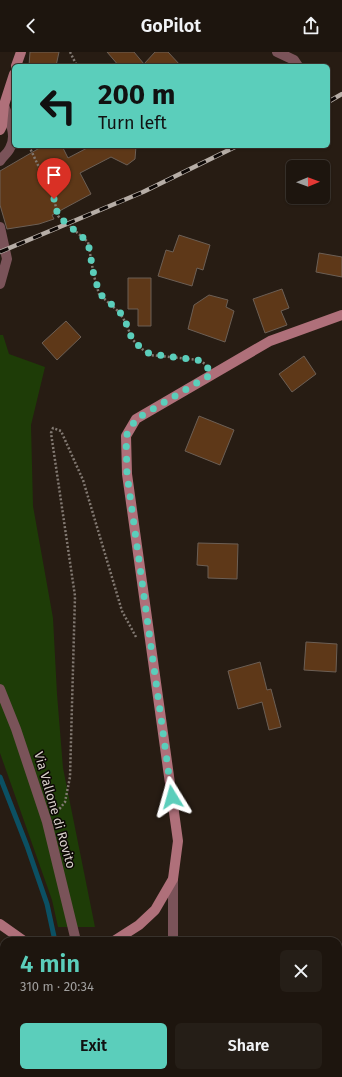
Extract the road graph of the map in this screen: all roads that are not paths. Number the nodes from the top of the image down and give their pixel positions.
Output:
1 (21, 52) edge
2 (277, 52) edge
3 (17, 64) edge
4 (297, 64) edge
5 (12, 80) edge
6 (4, 105) junction
7 (12, 127) edge
8 (0, 130) edge
9 (12, 144) edge
10 (0, 161) edge
11 (0, 227) edge
12 (0, 284) edge
13 (342, 315) edge
14 (0, 690) edge
15 (173, 880) junction
16 (0, 924) edge
17 (18, 937) edge
18 (75, 937) edge
19 (120, 937) edge
20 (173, 937) edge

1 - 3 street
2 - 4 street
5 - 6 street
6 - 7 street
6 - 8 street
9 - 10 street
11 - 12 street
13 - 15 street
14 - 18 street, Via Vallone di Rovito
15 - 19 street
15 - 20 street
16 - 17 street

